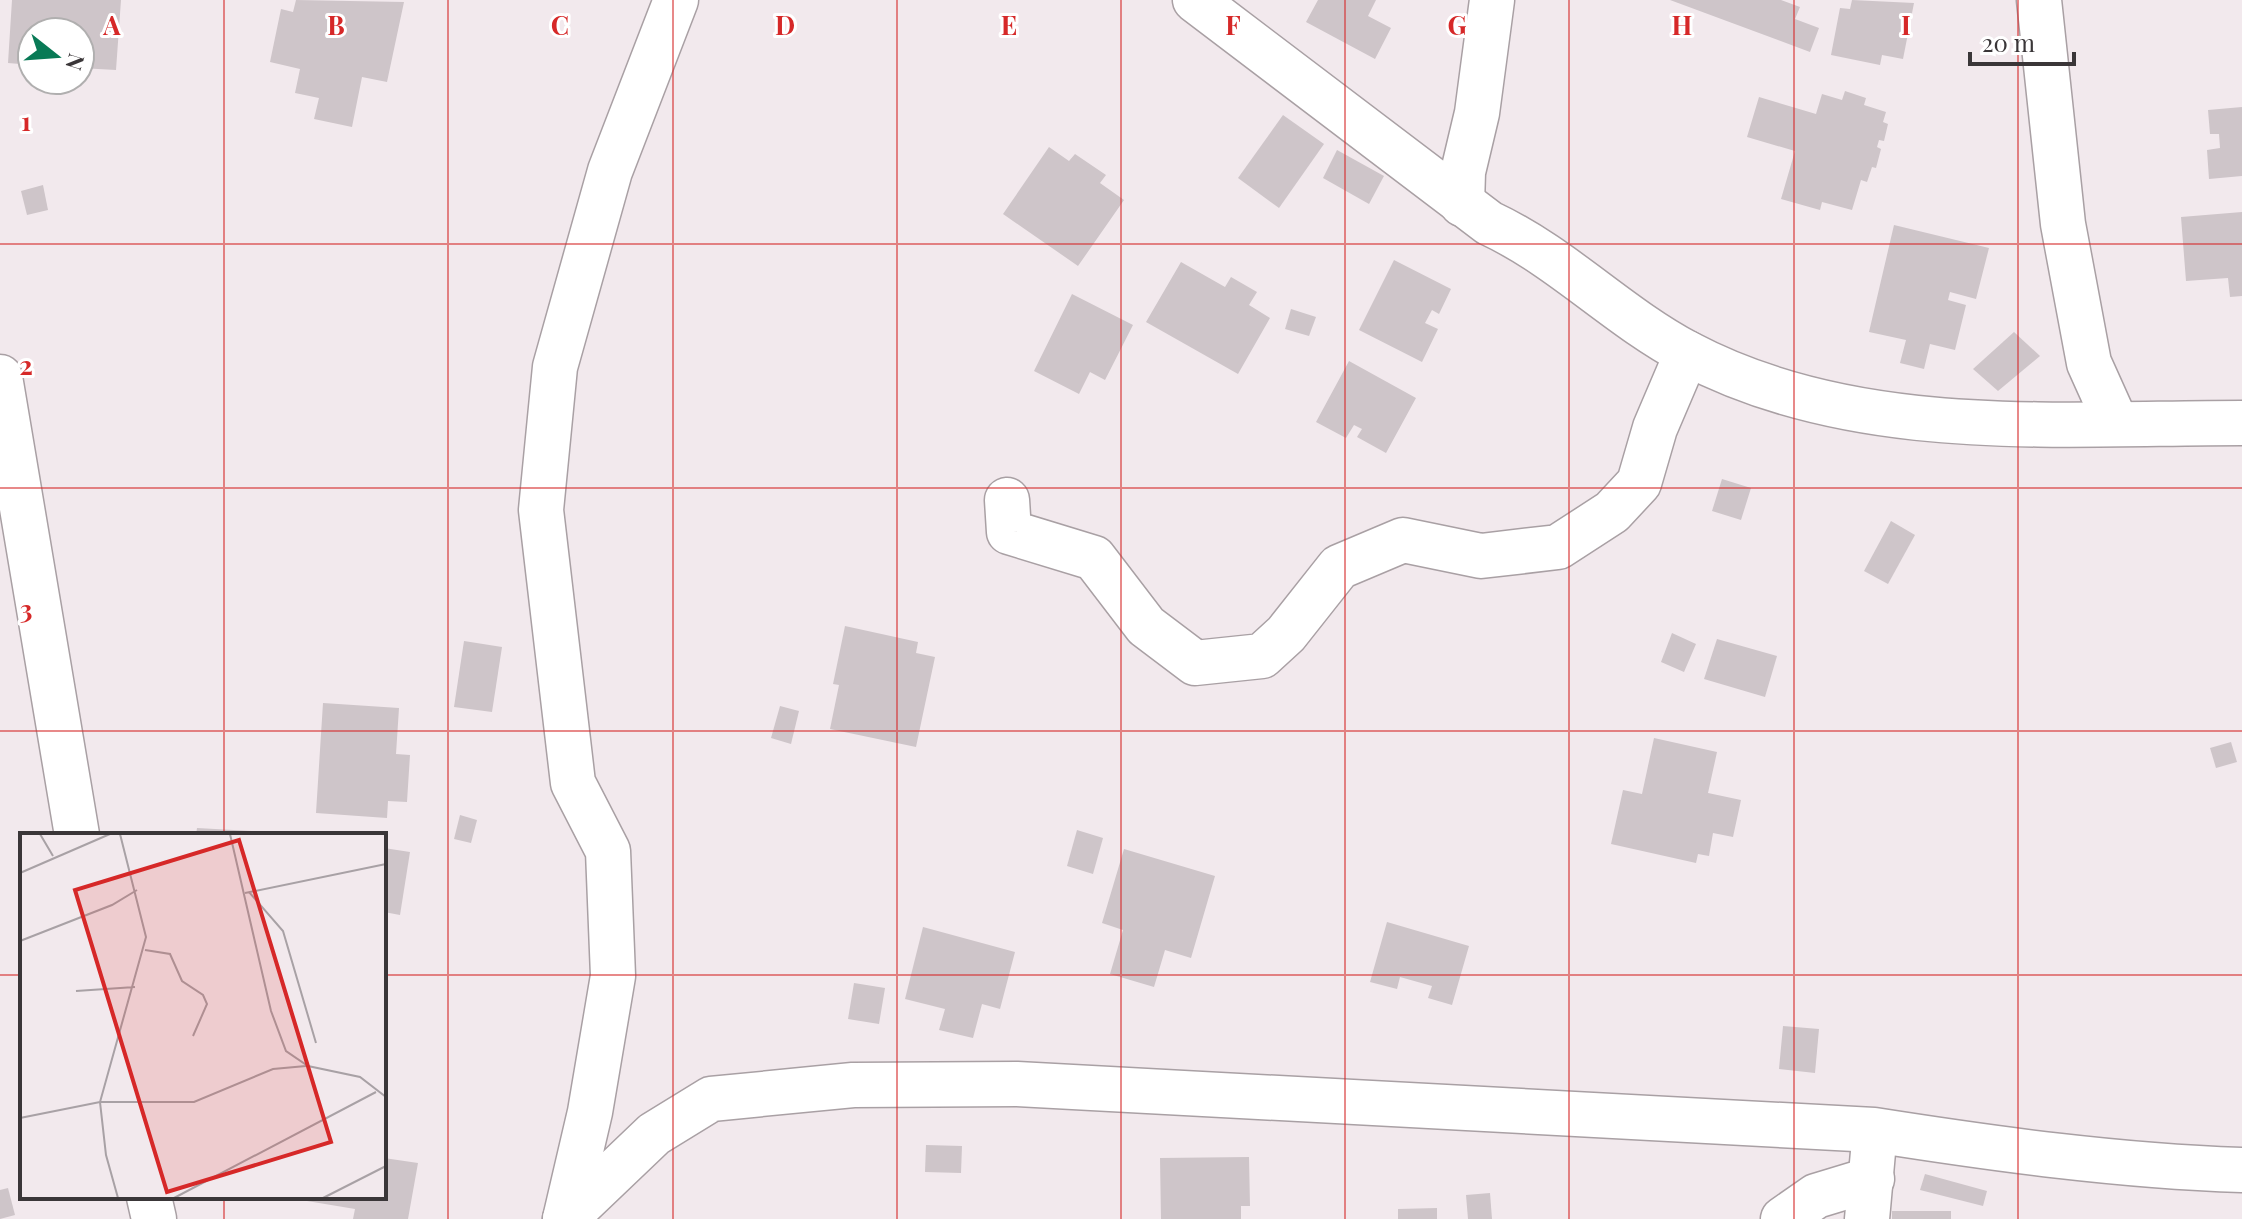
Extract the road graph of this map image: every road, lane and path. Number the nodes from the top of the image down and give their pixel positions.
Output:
1 (676, 0) edge
2 (1195, 0) edge
3 (1492, 0) edge
4 (2039, 0) edge
5 (1462, 204) junction
6 (1687, 353) junction
7 (0, 377) edge
8 (2116, 423) junction
9 (2242, 423) edge
10 (1007, 500) dead end
11 (77, 833) edge
12 (1874, 1130) junction
13 (2242, 1170) edge
14 (149, 1199) edge
15 (1870, 1199) edge
16 (154, 1219) edge
17 (565, 1219) edge
18 (1783, 1219) edge

1 - 17 street
2 - 5 street
3 - 5 street
4 - 8 street
5 - 6 street
6 - 8 street
6 - 10 street
7 - 11 street
8 - 9 street
12 - 13 street
12 - 15 street
12 - 17 street
14 - 16 street
15 - 18 street

